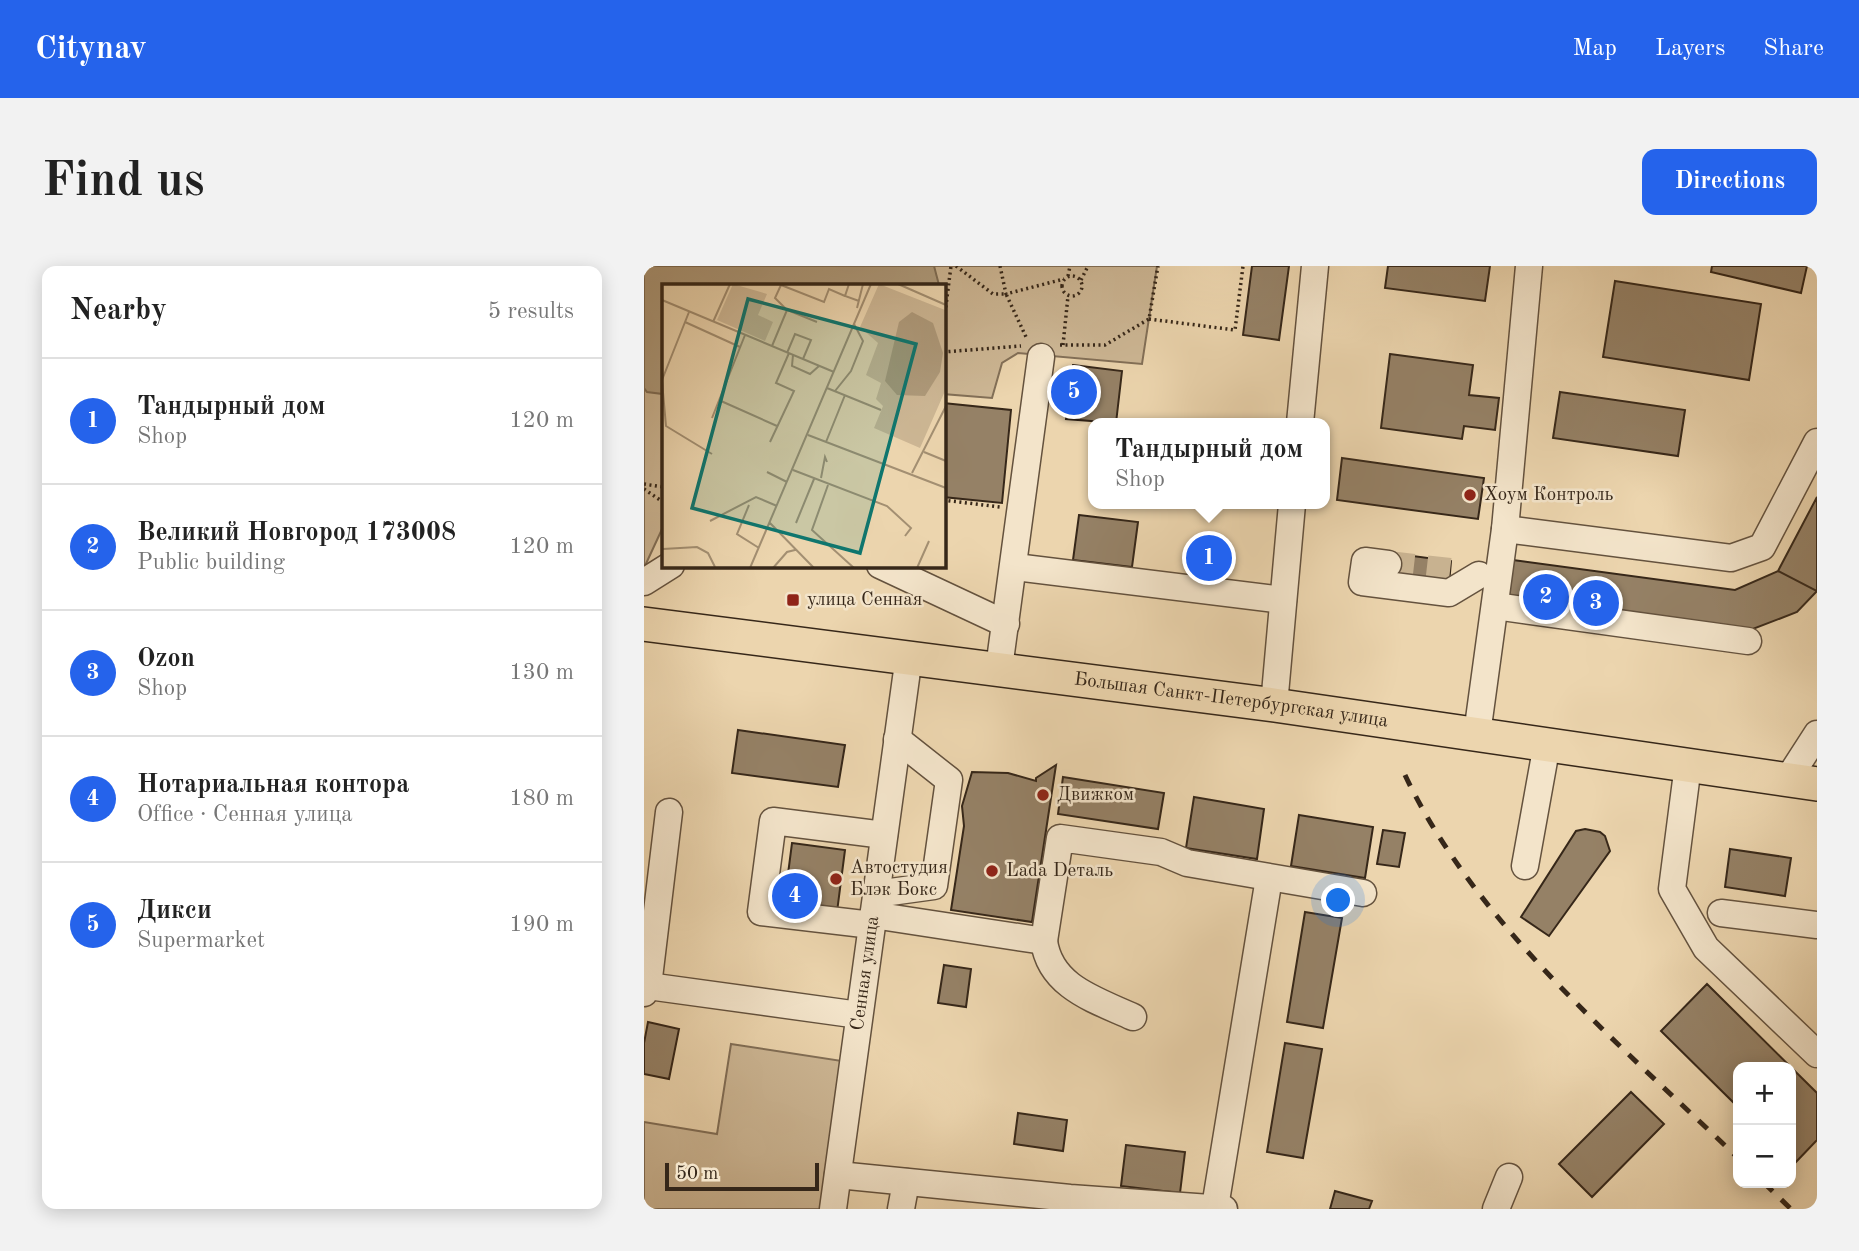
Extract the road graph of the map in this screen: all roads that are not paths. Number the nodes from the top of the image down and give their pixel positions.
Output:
1 (1315, 266) edge
2 (1529, 266) edge
3 (1052, 351) road end
4 (1300, 418) edge
5 (1817, 442) edge
6 (1292, 509) edge
7 (1505, 529) junction
8 (1388, 564) tunnel mouth
9 (668, 567) edge
10 (884, 567) edge
11 (1015, 567) junction
12 (1450, 571) tunnel mouth
13 (1489, 576) junction
14 (644, 582) edge
15 (1283, 600) junction
16 (1495, 607) junction
17 (644, 624) edge
18 (1006, 624) junction
19 (1748, 641) dead end
20 (909, 656) junction
21 (999, 668) junction
22 (1274, 705) junction
23 (1477, 734) junction
24 (1817, 734) edge
25 (897, 739) junction
26 (1547, 744) junction
27 (1688, 765) junction
28 (1802, 782) edge
29 (669, 812) dead end
30 (884, 835) junction
31 (1525, 866) dead end
32 (1269, 878) junction
33 (1363, 893) dead end
34 (873, 911) junction
35 (1720, 913) dead end
36 (1817, 926) edge
37 (1044, 941) junction
38 (646, 990) edge
39 (859, 1015) junction
40 (1133, 1017) dead end
41 (1817, 1054) edge
42 (838, 1175) junction
43 (1509, 1177) dead end
44 (906, 1182) junction
45 (1219, 1208) edge
46 (833, 1209) edge
47 (901, 1209) edge
48 (1496, 1209) edge

1 - 4 street
2 - 7 street
3 - 11 street
5 - 7 street
6 - 15 street
7 - 13 street
8 - 13 street
9 - 14 street
10 - 18 street
11 - 15 street
11 - 18 street
12 - 13 street
13 - 16 street
15 - 22 street
16 - 19 street
16 - 23 street
17 - 20 main road, Большая Санкт-Петербургская улица
18 - 21 street
20 - 21 main road, Большая Санкт-Петербургская улица
20 - 25 street, Сенная улица
21 - 22 main road, Большая Санкт-Петербургская улица
22 - 23 main road, Большая Санкт-Петербургская улица
23 - 26 main road, Большая Санкт-Петербургская улица
24 - 28 street
25 - 30 street, Сенная улица
25 - 34 street
26 - 27 main road, Большая Санкт-Петербургская улица
26 - 31 street
27 - 28 main road, Большая Санкт-Петербургская улица
27 - 41 street
29 - 38 street
30 - 34 street, Сенная улица
30 - 34 street
32 - 33 street
32 - 37 street
32 - 45 street
34 - 37 street
34 - 39 street, Сенная улица
35 - 36 street
37 - 40 street
38 - 39 street
39 - 42 street, Сенная улица
42 - 44 street
42 - 46 street, Сенная улица
43 - 48 street
44 - 45 street
44 - 47 street

